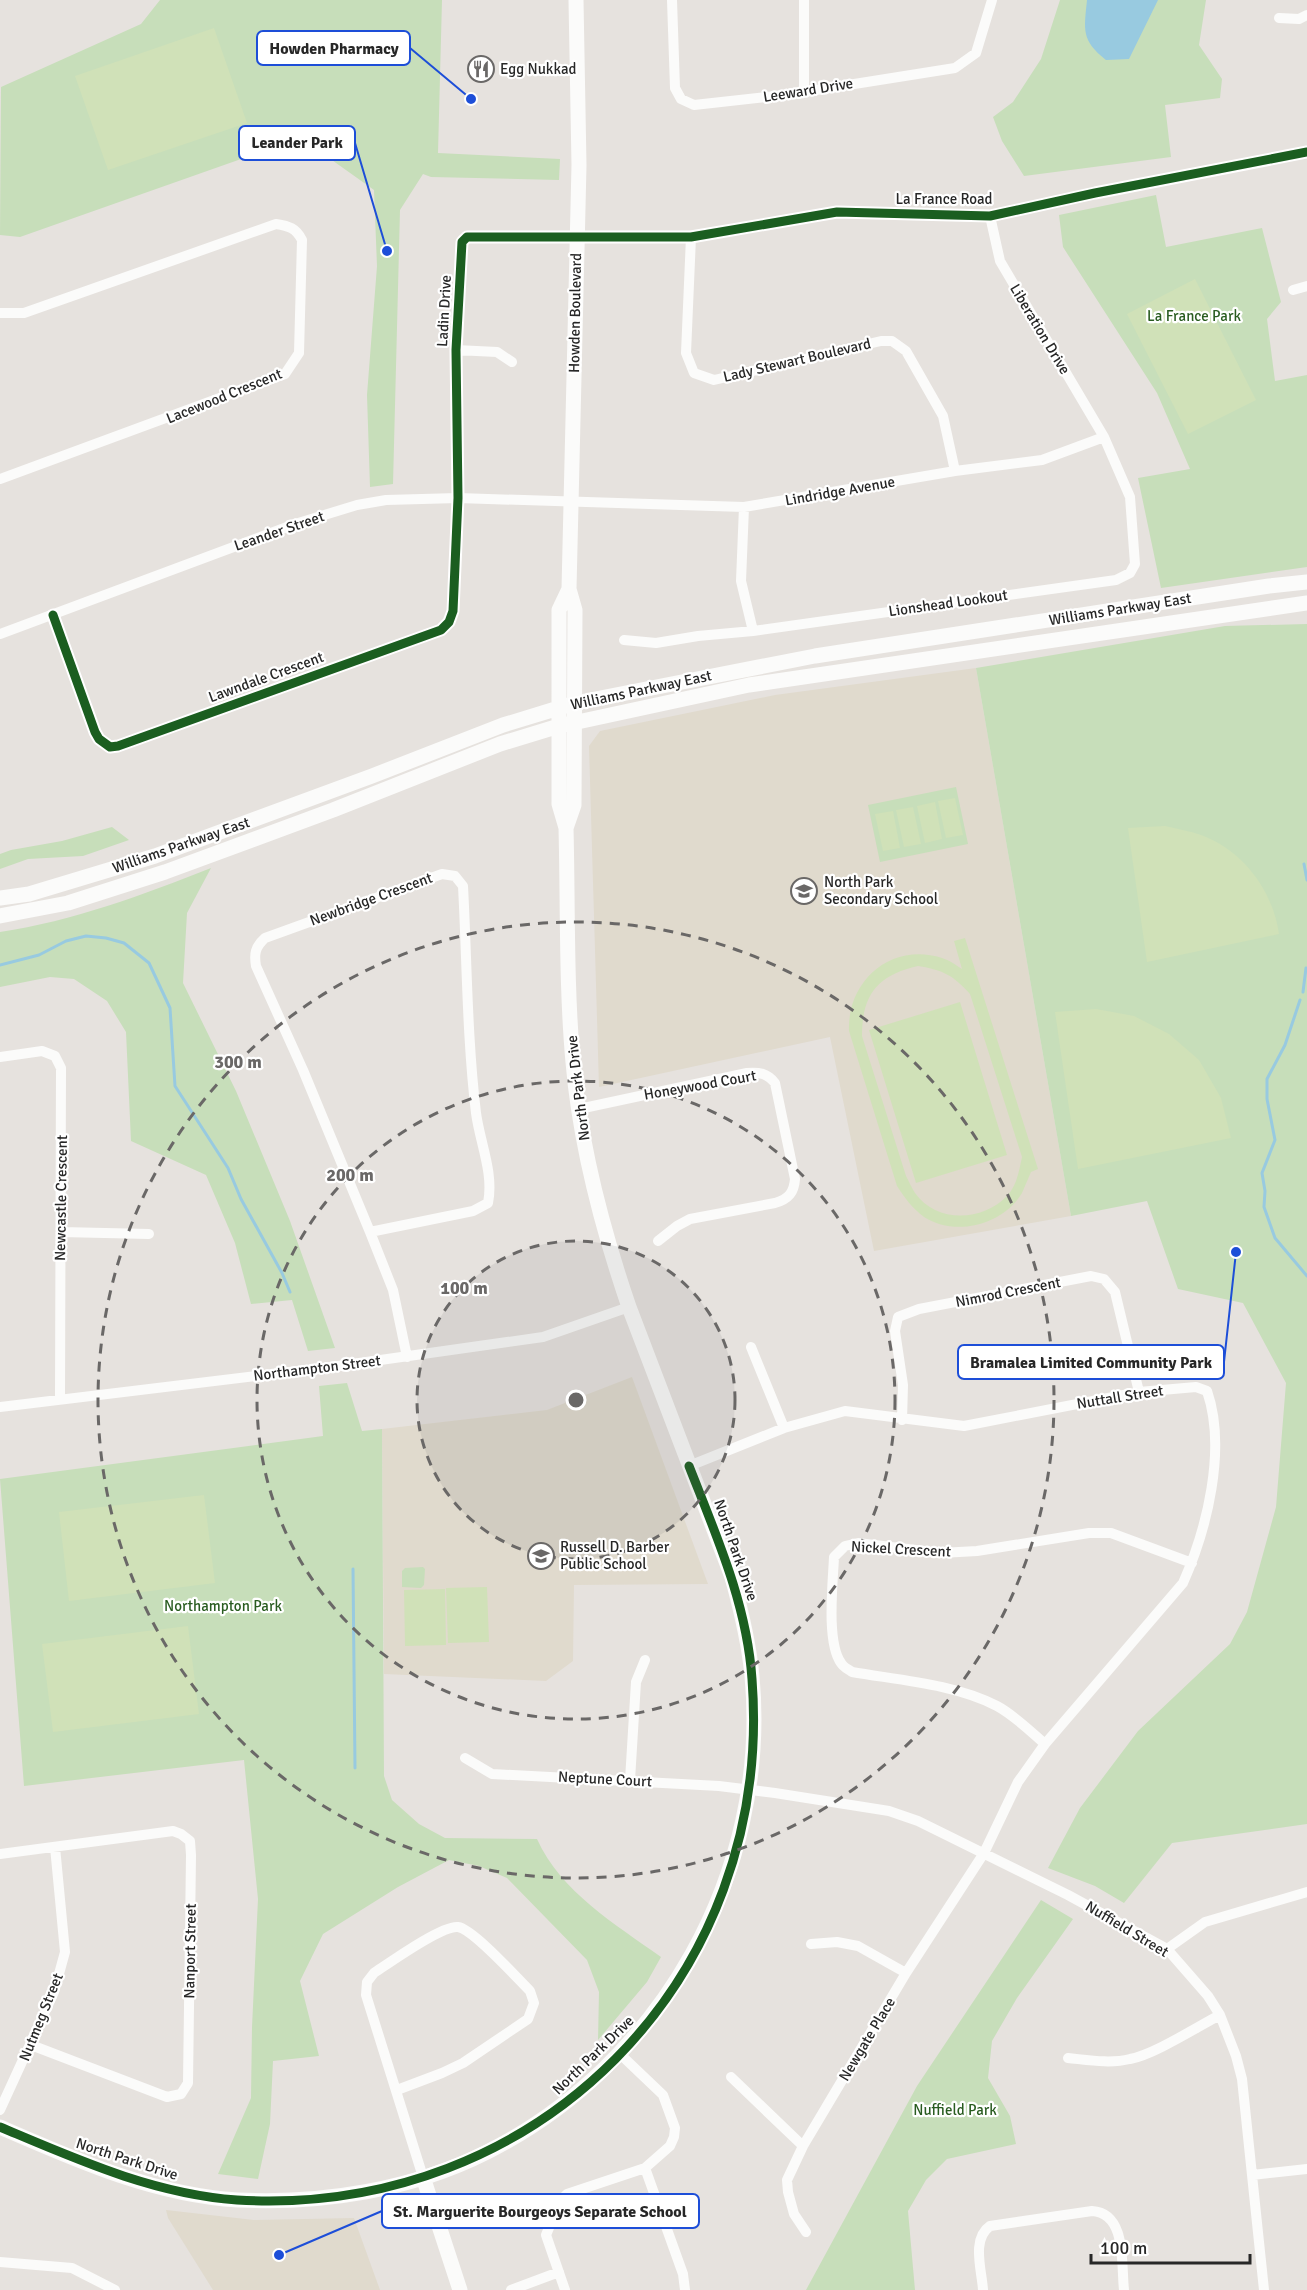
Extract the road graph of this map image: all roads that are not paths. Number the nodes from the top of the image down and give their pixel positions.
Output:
1 (576, 0) edge
2 (672, 0) edge
3 (804, 0) edge
4 (992, 0) edge
5 (1307, 15) edge
6 (1279, 18) dead end
7 (804, 91) junction
8 (1307, 152) edge
9 (990, 216) junction
10 (691, 237) junction
11 (577, 238) junction
12 (1307, 286) edge
13 (1293, 291) dead end
14 (0, 313) edge
15 (456, 350) junction
16 (512, 362) dead end
17 (1104, 437) junction
18 (955, 471) junction
19 (0, 479) edge
20 (458, 498) junction
21 (570, 503) junction
22 (744, 507) junction
23 (1307, 582) edge
24 (569, 589) junction
25 (1307, 603) edge
26 (53, 615) junction
27 (753, 631) junction
28 (0, 634) edge
29 (624, 640) dead end
30 (575, 703) junction
31 (559, 707) junction
32 (575, 722) junction
33 (558, 726) junction
34 (566, 828) junction
35 (0, 898) edge
36 (0, 916) edge
37 (0, 1057) edge
38 (579, 1109) junction
39 (61, 1232) junction
40 (370, 1232) junction
41 (149, 1234) dead end
42 (658, 1241) dead end
43 (629, 1307) junction
44 (751, 1347) dead end
45 (407, 1357) junction
46 (1139, 1392) junction
47 (60, 1398) junction
48 (0, 1407) edge
49 (902, 1420) junction
50 (784, 1428) junction
51 (689, 1466) junction
52 (1192, 1563) junction
53 (645, 1660) dead end
54 (1045, 1744) junction
55 (465, 1758) dead end
56 (630, 1780) junction
57 (748, 1790) junction
58 (55, 1847) junction
59 (984, 1853) junction
60 (0, 1854) edge
61 (1307, 1892) edge
62 (811, 1944) dead end
63 (1167, 1949) junction
64 (906, 1973) junction
65 (1220, 2015) junction
66 (31, 2044) junction
67 (620, 2054) junction
68 (1068, 2058) dead end
69 (731, 2077) dead end
70 (397, 2090) junction
71 (0, 2110) edge
72 (0, 2127) edge
73 (803, 2146) junction
74 (645, 2168) junction
75 (1307, 2169) edge
76 (1252, 2175) junction
77 (423, 2177) junction
78 (806, 2232) dead end
79 (0, 2262) edge
80 (559, 2272) junction
81 (114, 2290) edge
82 (460, 2290) edge
83 (511, 2290) edge
84 (565, 2290) edge
85 (685, 2290) edge
86 (983, 2290) edge
87 (1124, 2290) edge
88 (1264, 2290) edge

1 - 11 main road, Howden Boulevard
2 - 7 street, Leeward Drive
3 - 7 street
4 - 7 street, Leeward Drive
5 - 6 street
8 - 9 street, La France Road
9 - 10 street, La France Road
9 - 17 street, Liberation Drive
10 - 11 street, La France Road
10 - 18 street, Lady Stewart Boulevard
11 - 15 street, Ladin Drive
11 - 21 main road, Howden Boulevard
12 - 13 street
14 - 19 street, Lacewood Crescent
15 - 16 street
15 - 20 street, Ladin Drive
17 - 18 street, Lindridge Avenue
17 - 27 street, Lionshead Lookout
18 - 22 street, Lindridge Avenue
20 - 21 street, Leander Street
20 - 26 street, Leander Street
20 - 26 street, Lawndale Crescent
21 - 22 street, Lindridge Avenue
21 - 24 main road, Howden Boulevard
22 - 27 street
23 - 30 main road, Williams Parkway East
24 - 30 main road, Howden Boulevard
24 - 31 main road, Howden Boulevard
25 - 32 main road, Williams Parkway East
26 - 28 street, Leander Street
27 - 29 street, Lionshead Lookout
30 - 31 main road, Williams Parkway East
30 - 32 main road, Howden Boulevard
31 - 33 main road, Howden Boulevard
31 - 35 main road, Williams Parkway East
32 - 33 main road, Williams Parkway East
32 - 34 main road, North Park Drive
33 - 34 main road, North Park Drive
33 - 36 main road, Williams Parkway East
34 - 38 main road, North Park Drive
37 - 39 street, Newcastle Crescent
38 - 42 street, Honeywood Court
38 - 43 main road, North Park Drive
39 - 41 street
39 - 47 street, Newcastle Crescent
40 - 40 street, Newbridge Crescent
40 - 45 street, Newbridge Crescent
43 - 45 street, Northampton Street
43 - 51 main road, North Park Drive
44 - 50 street
45 - 47 street, Northampton Street
46 - 49 street, Nuttall Street
46 - 49 street, Nimrod Crescent
46 - 52 street, Nuttall Street
47 - 48 street, Northampton Street
49 - 50 street, Nuttall Street
50 - 51 street, Nuttall Street
51 - 57 main road, North Park Drive
52 - 54 street, Nuttall Street
52 - 54 street, Nickel Crescent
53 - 56 street
54 - 59 street, Nuttall Street
55 - 56 street, Neptune Court
56 - 57 street, Neptune Court
57 - 59 street, Nuffield Street
57 - 67 main road, North Park Drive
58 - 60 street, Nanport Street
58 - 66 street, Nutmeg Street
58 - 66 street, Nanport Street
59 - 63 street, Nuffield Street
59 - 64 street, Newgate Place
61 - 63 street
62 - 64 street
63 - 65 street, Nuffield Street
64 - 73 street, Newgate Place
65 - 68 street
65 - 76 street, Nuffield Street
66 - 71 street, Nutmeg Street
67 - 74 street
67 - 77 main road, North Park Drive
69 - 73 street
70 - 70 street
70 - 77 street
72 - 77 main road, North Park Drive
73 - 78 street, Newgate Place
74 - 80 street
74 - 85 street
75 - 76 street
76 - 88 street, Nuffield Street
77 - 82 main road
79 - 81 street
80 - 83 street
80 - 84 street
86 - 87 street

